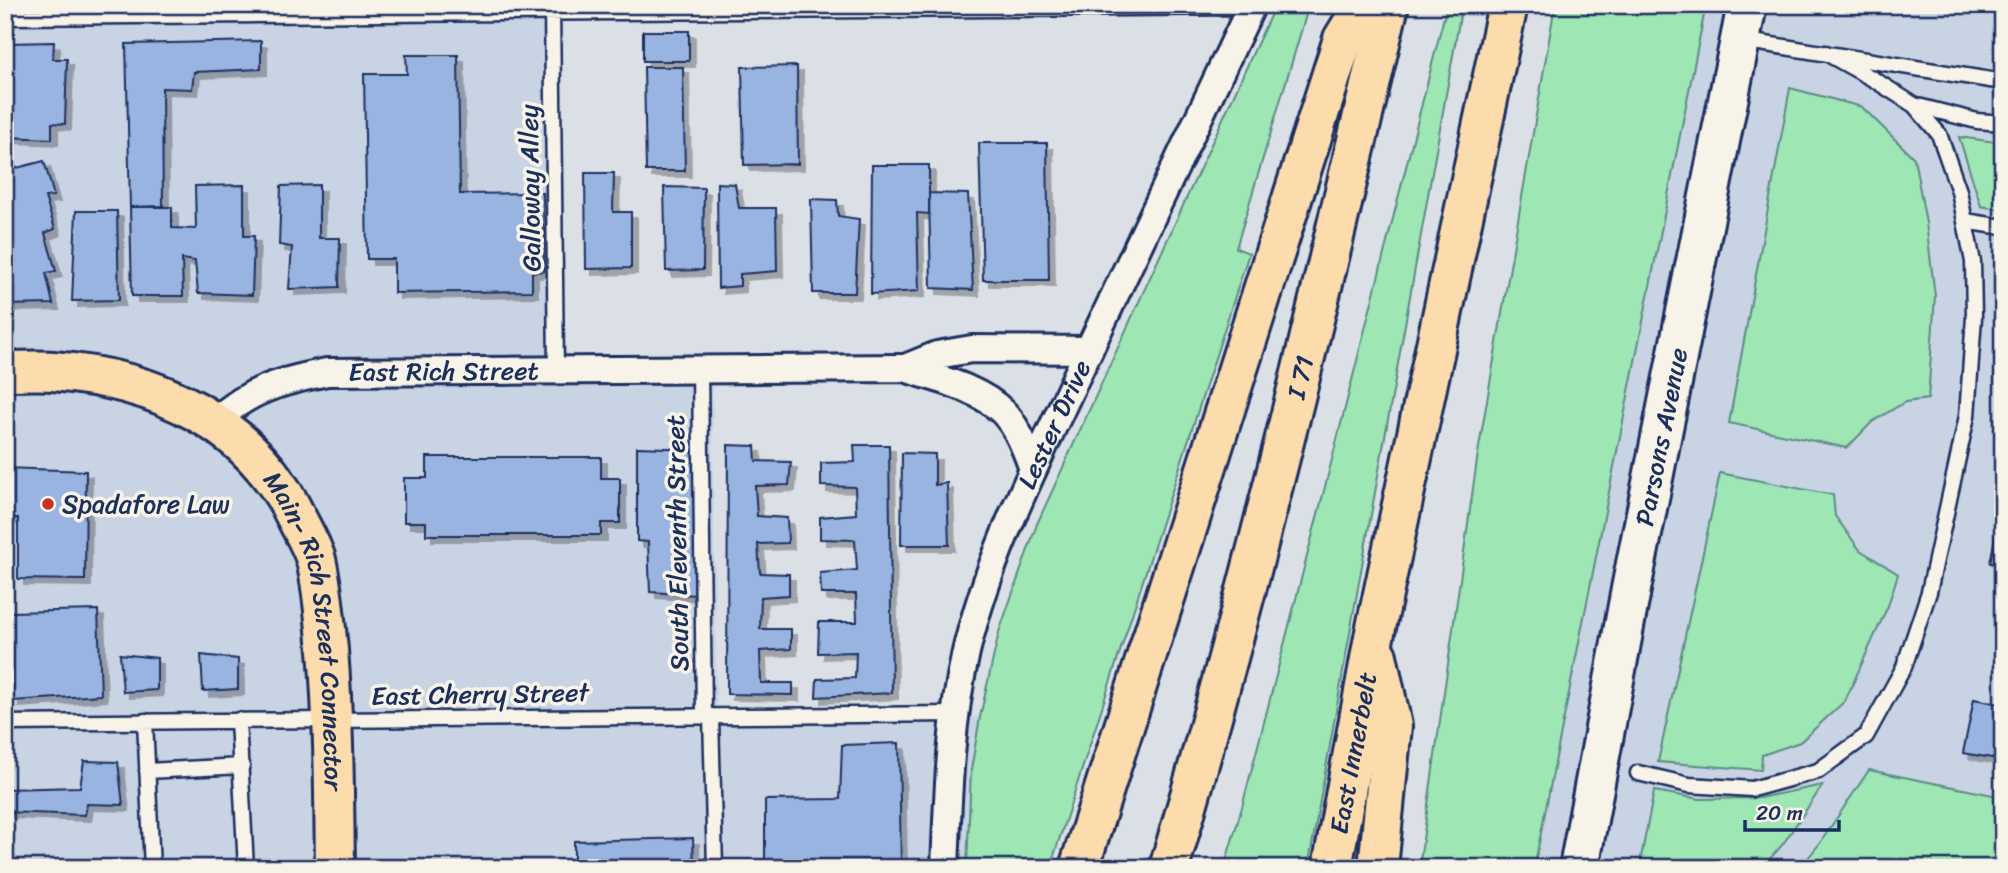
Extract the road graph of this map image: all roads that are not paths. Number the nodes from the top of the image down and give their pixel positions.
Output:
1 (1364, 5) edge
2 (1390, 5) edge
3 (1508, 5) edge
4 (1251, 6) edge
5 (701, 8) edge
6 (552, 9) edge
7 (270, 10) edge
8 (5, 17) edge
9 (1743, 22) edge
10 (1826, 53) junction
11 (2003, 82) edge
12 (1914, 106) junction
13 (2003, 123) edge
14 (1965, 221) junction
15 (2003, 227) edge
16 (1089, 350) junction
17 (700, 368) junction
18 (905, 368) junction
19 (556, 369) junction
20 (5, 372) edge
21 (216, 421) junction
22 (1033, 469) junction
23 (1374, 636) junction
24 (956, 715) junction
25 (707, 716) junction
26 (334, 719) junction
27 (238, 720) junction
28 (145, 721) junction
29 (5, 723) edge
30 (1204, 749) junction
31 (242, 766) junction
32 (147, 771) junction
33 (1638, 773) dead end
34 (152, 868) edge
35 (246, 868) edge
36 (335, 868) edge
37 (715, 868) edge
38 (945, 868) edge
39 (1079, 868) edge
40 (1170, 868) edge
41 (1188, 868) edge
42 (1332, 868) edge
43 (1378, 868) edge
44 (1579, 868) edge

1 - 39 main road
2 - 30 main road, I 71 / I 71
3 - 23 main road, East Innerbelt
4 - 5 lane
4 - 16 street, Lester Drive
5 - 6 lane
6 - 7 lane
6 - 19 lane, Galloway Alley
7 - 8 lane
9 - 10 lane
9 - 44 street, Parsons Avenue
10 - 11 lane
10 - 12 lane
12 - 13 lane
12 - 14 lane
14 - 15 lane
14 - 33 lane
16 - 18 street, East Rich Street
16 - 22 street, Lester Drive
17 - 18 street, East Rich Street
17 - 19 street, East Rich Street
17 - 25 lane, South Eleventh Street
18 - 22 street, East Rich Street
19 - 21 street, East Rich Street
20 - 21 main road
21 - 26 main road, Main- Rich Street Connector
22 - 24 street, Lester Drive
23 - 42 main road, East Innerbelt
23 - 43 main road
24 - 25 lane, East Cherry Street
24 - 38 street, Lester Drive
25 - 26 lane, East Cherry Street
25 - 37 lane, South Eleventh Street
26 - 27 lane, East Cherry Street
26 - 36 main road, Main- Rich Street Connector
27 - 28 lane, East Cherry Street
27 - 31 lane
28 - 29 lane, East Cherry Street
28 - 32 lane
30 - 40 main road, I 71
30 - 41 main road
31 - 32 lane
31 - 35 lane
32 - 34 lane

